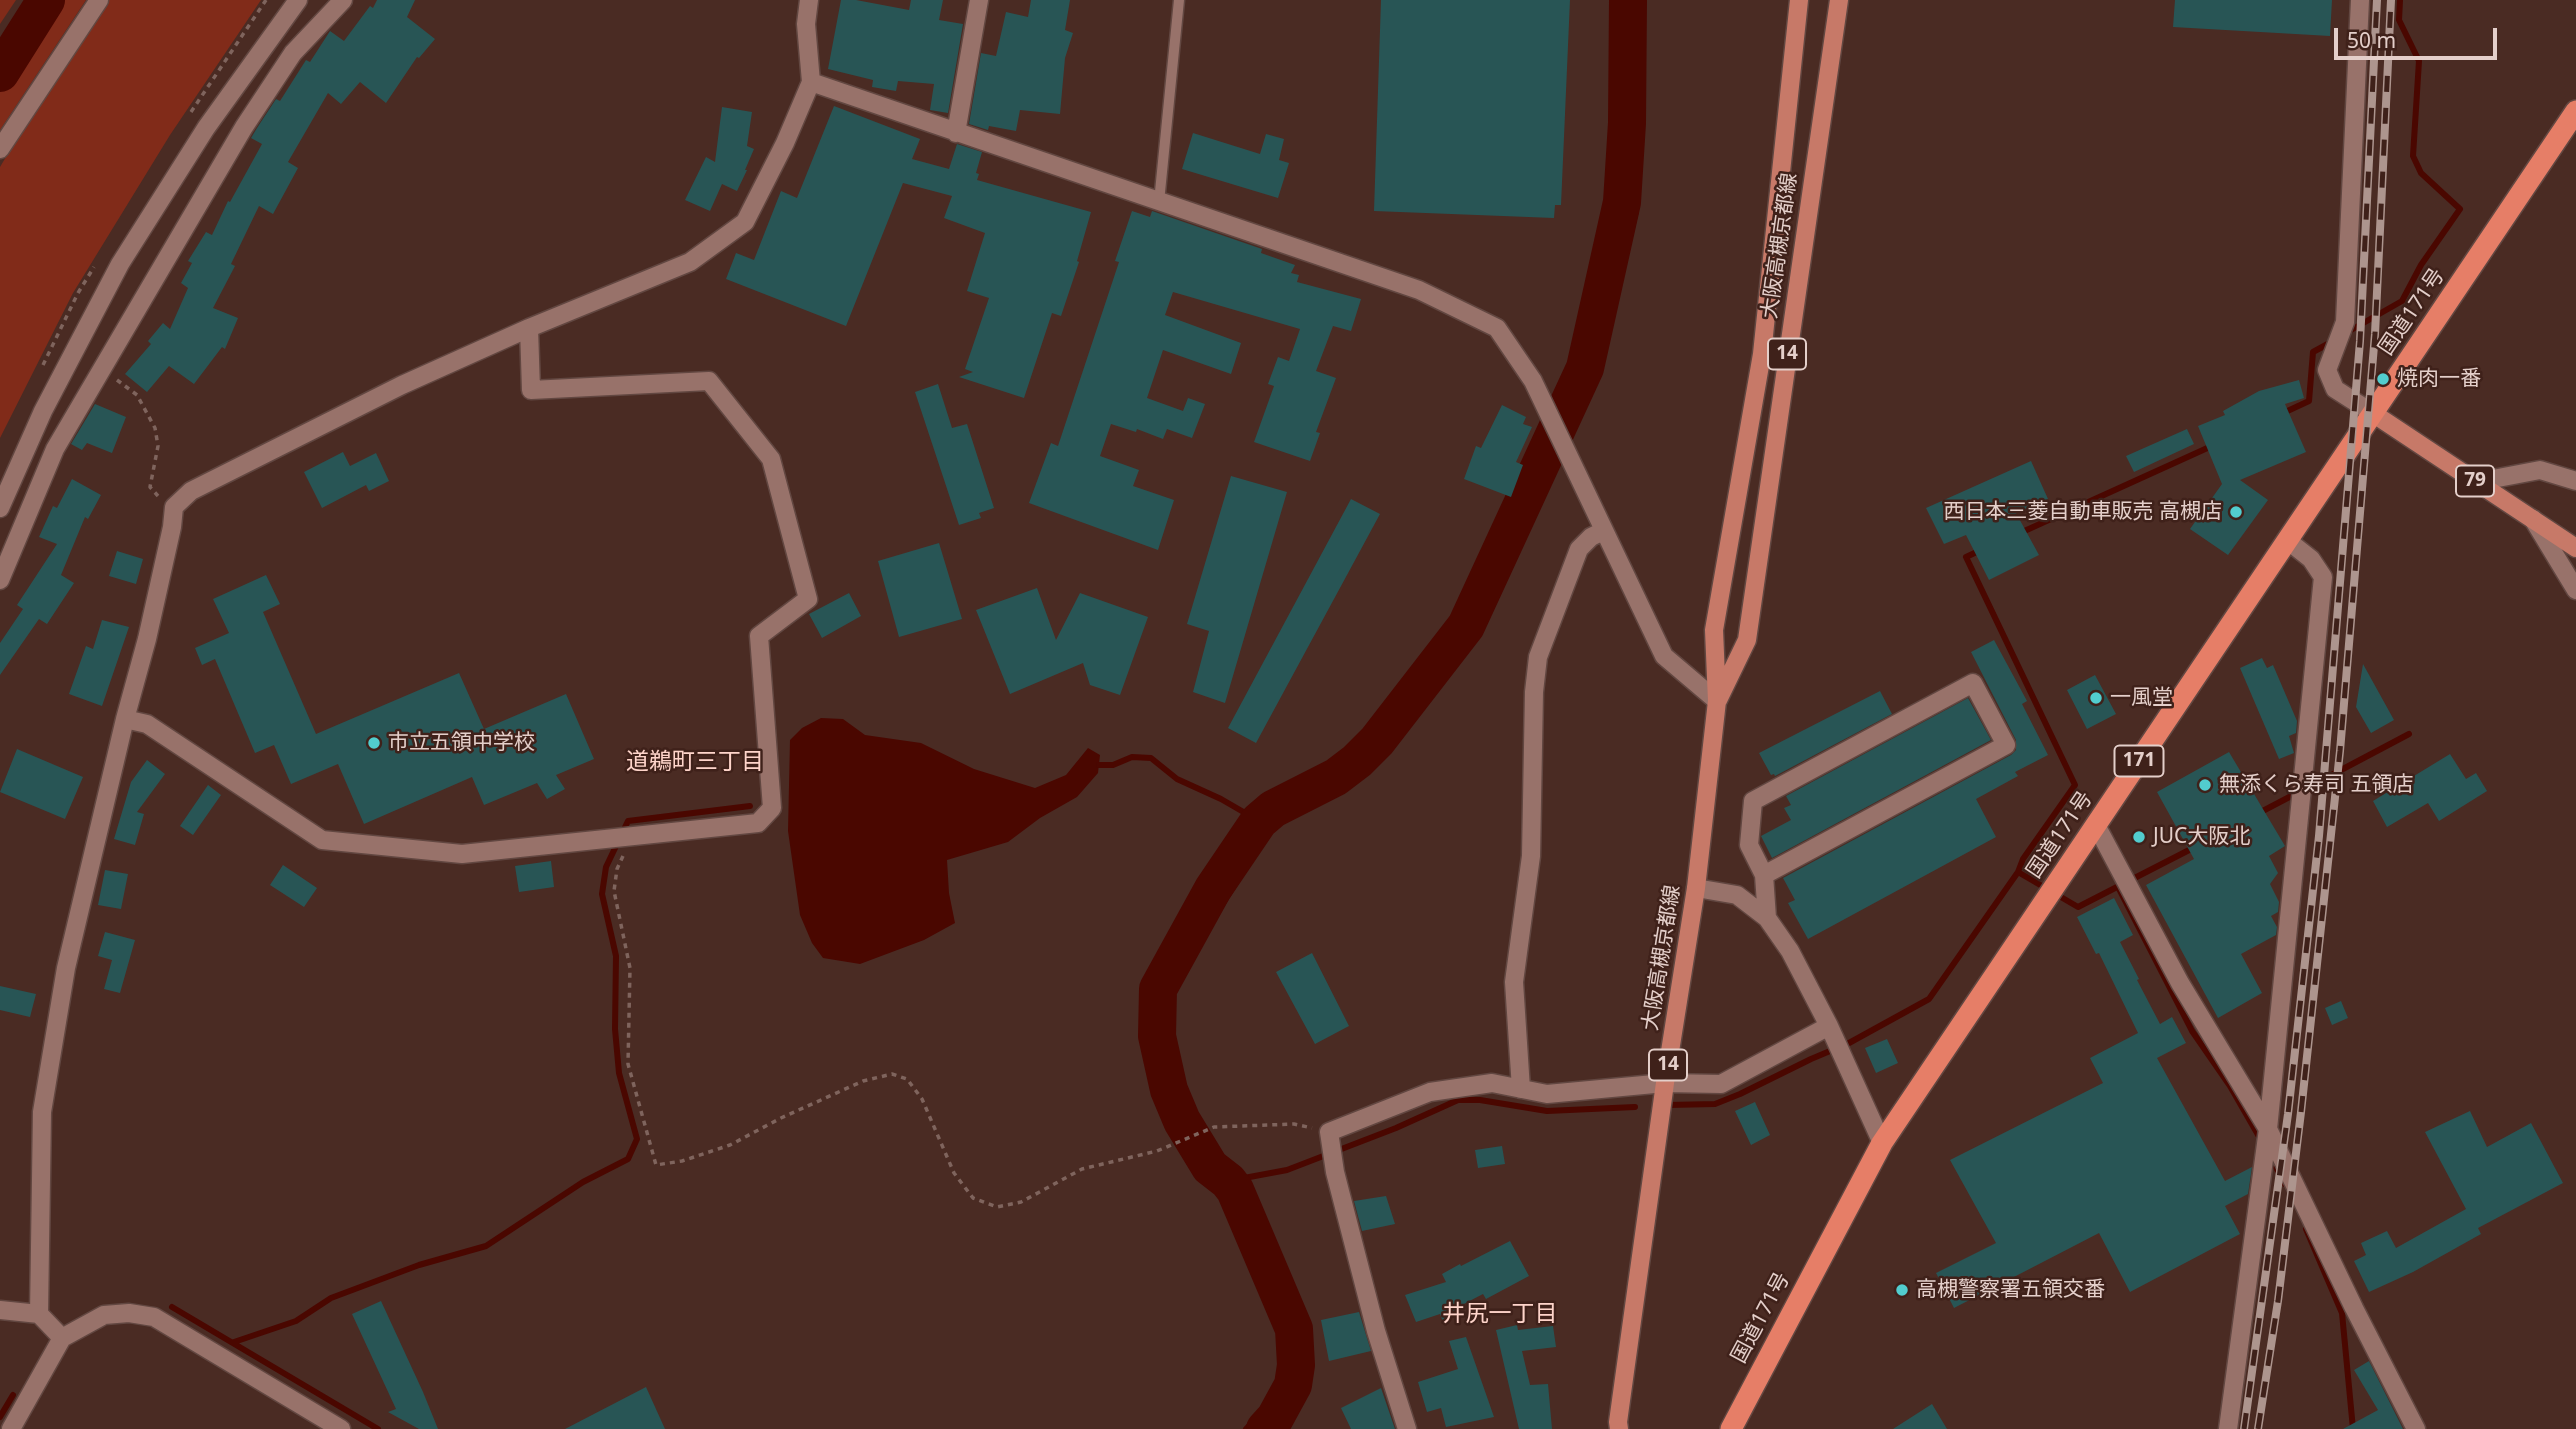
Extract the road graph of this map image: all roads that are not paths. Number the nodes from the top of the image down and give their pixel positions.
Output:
1 (99, 0) edge
2 (298, 0) edge
3 (343, 0) edge
4 (808, 0) edge
5 (979, 0) edge
6 (1179, 0) edge
7 (1799, 0) edge
8 (1839, 0) edge
9 (2360, 0) edge
10 (811, 82) junction
11 (2576, 111) edge
12 (956, 133) junction
13 (0, 149) edge
14 (1159, 202) junction
15 (529, 328) junction
16 (2374, 414) junction
17 (2576, 481) edge
18 (2477, 482) junction
19 (0, 508) edge
20 (2533, 519) junction
21 (1603, 531) junction
22 (2287, 540) junction
23 (2576, 548) edge
24 (0, 580) edge
25 (2576, 590) edge
26 (1717, 701) junction
27 (125, 719) junction
28 (2096, 825) junction
29 (1764, 875) junction
30 (1696, 888) junction
31 (1767, 918) junction
32 (1831, 1030) junction
33 (1665, 1083) junction
34 (1521, 1089) junction
35 (2268, 1129) junction
36 (1882, 1143) junction
37 (0, 1310) edge
38 (39, 1314) junction
39 (62, 1338) junction
40 (11, 1429) edge
41 (341, 1429) edge
42 (1407, 1429) edge
43 (1619, 1429) edge
44 (1731, 1429) edge
45 (2228, 1429) edge
46 (2416, 1429) edge

1 - 13 street
2 - 19 street
3 - 24 street
4 - 10 street
5 - 12 street
6 - 14 lane
7 - 26 main road, 大阪高槻京都線 / 14
8 - 26 main road, 大阪高槻京都線 / 14
9 - 16 street
10 - 12 street
10 - 15 street
11 - 16 highway, 国道171号 / 171
12 - 14 street
14 - 21 street
15 - 27 street
15 - 27 street
16 - 18 main road, 79
16 - 22 highway, 国道171号 / 171
17 - 18 street
18 - 20 main road, 79
20 - 23 main road, 79
20 - 25 street
21 - 26 street
21 - 34 street
22 - 28 highway, 国道171号 / 171
22 - 35 street
26 - 30 main road, 大阪高槻京都線 / 14
27 - 38 street
28 - 35 street
28 - 36 highway, 国道171号 / 171
29 - 29 street
29 - 31 street
30 - 31 street
30 - 33 main road, 大阪高槻京都線 / 14
31 - 32 street
32 - 33 street
32 - 36 street
33 - 34 street
33 - 43 main road, 大阪高槻京都線 / 14
34 - 42 street
35 - 45 street
35 - 46 street
36 - 44 highway, 国道171号 / 171
37 - 38 street
38 - 39 street
39 - 40 street
39 - 41 street

